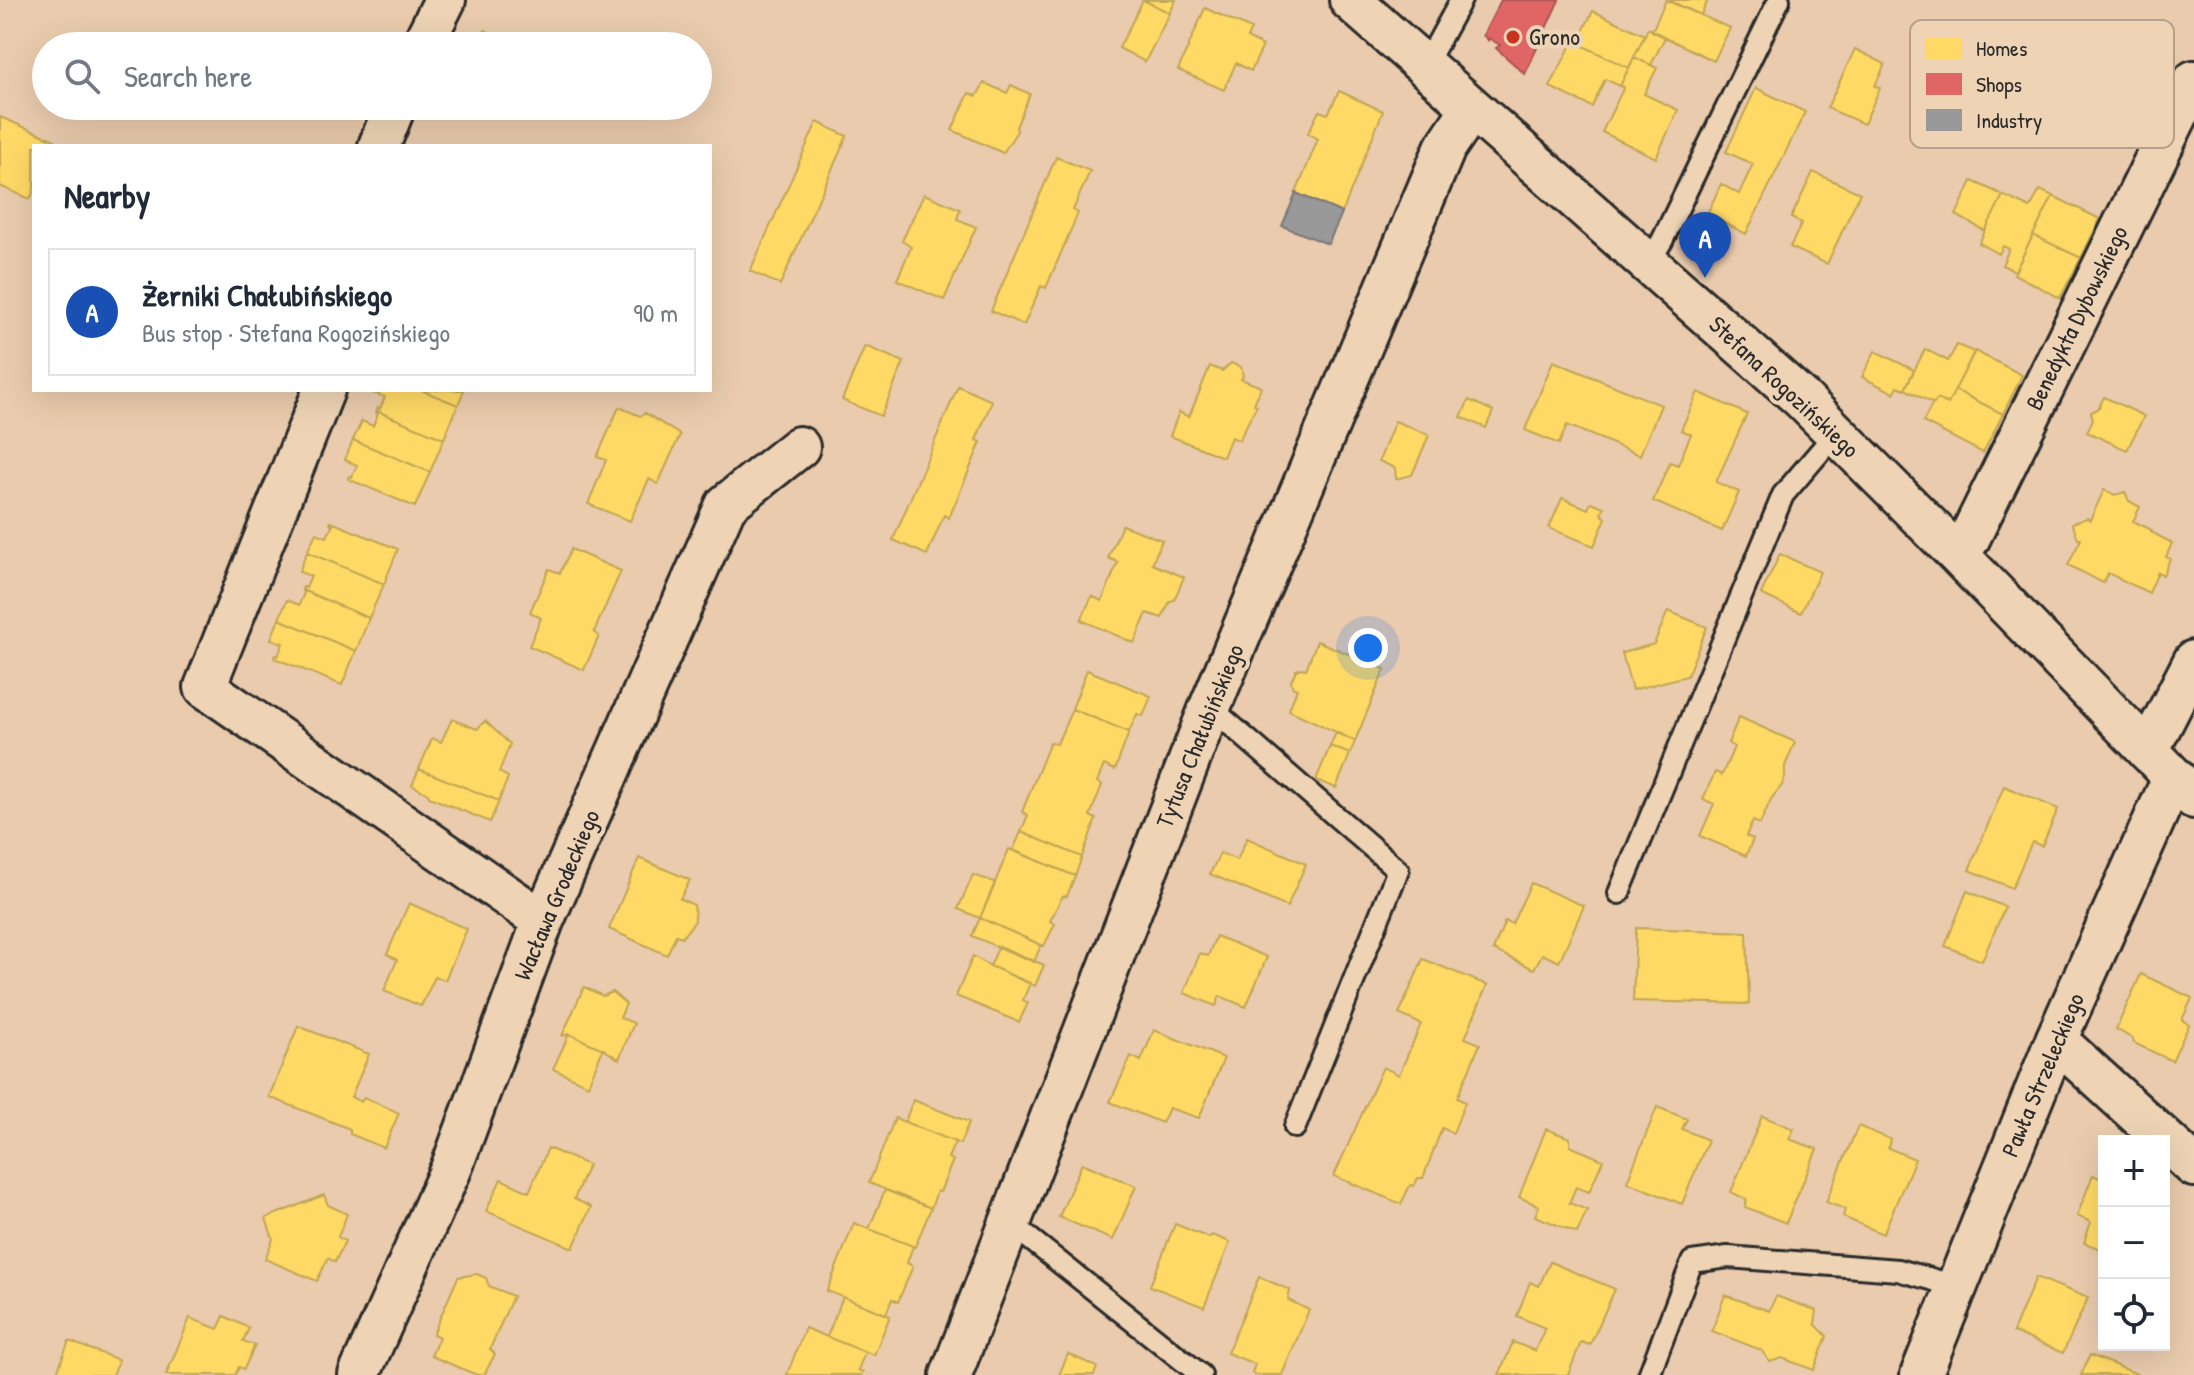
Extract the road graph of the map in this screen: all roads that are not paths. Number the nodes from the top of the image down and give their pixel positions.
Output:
1 (445, 0) edge
2 (1350, 0) edge
3 (1461, 0) edge
4 (1779, 0) edge
5 (429, 32) edge
6 (1425, 66) junction
7 (2194, 81) edge
8 (1472, 108) junction
9 (389, 120) edge
10 (2174, 122) edge
11 (380, 144) edge
12 (2161, 148) edge
13 (1648, 263) junction
14 (323, 392) edge
15 (1836, 433) junction
16 (799, 447) dead end
17 (1957, 554) junction
18 (2194, 661) edge
19 (1210, 707) junction
20 (2172, 776) edge
21 (1619, 893) dead end
22 (543, 921) junction
23 (2056, 1040) junction
24 (1295, 1127) dead end
25 (2194, 1166) edge
26 (1010, 1223) junction
27 (1956, 1286) junction
28 (359, 1375) edge
29 (951, 1375) edge
30 (1201, 1375) edge
31 (1649, 1375) edge
32 (1921, 1375) edge

1 - 5 street
2 - 6 street, Stefana Rogozińskiego
3 - 6 lane
4 - 13 lane
6 - 8 street, Stefana Rogozińskiego
7 - 10 street, Benedykta Dybowskiego
8 - 13 street, Stefana Rogozińskiego
8 - 19 street, Tytusa Chałubińskiego
9 - 11 street
12 - 17 street, Benedykta Dybowskiego
13 - 15 street, Stefana Rogozińskiego
14 - 22 street
15 - 17 street, Stefana Rogozińskiego
15 - 21 lane
16 - 22 street, Wacława Grodeckiego
17 - 20 street, Stefana Rogozińskiego
18 - 20 street, Pawła Strzeleckiego
19 - 24 lane
19 - 26 street, Tytusa Chałubińskiego
20 - 23 street, Pawła Strzeleckiego
22 - 28 street, Wacława Grodeckiego
23 - 25 street
23 - 27 street, Pawła Strzeleckiego
26 - 29 street, Tytusa Chałubińskiego
26 - 30 lane
27 - 31 lane
27 - 32 street, Pawła Strzeleckiego

